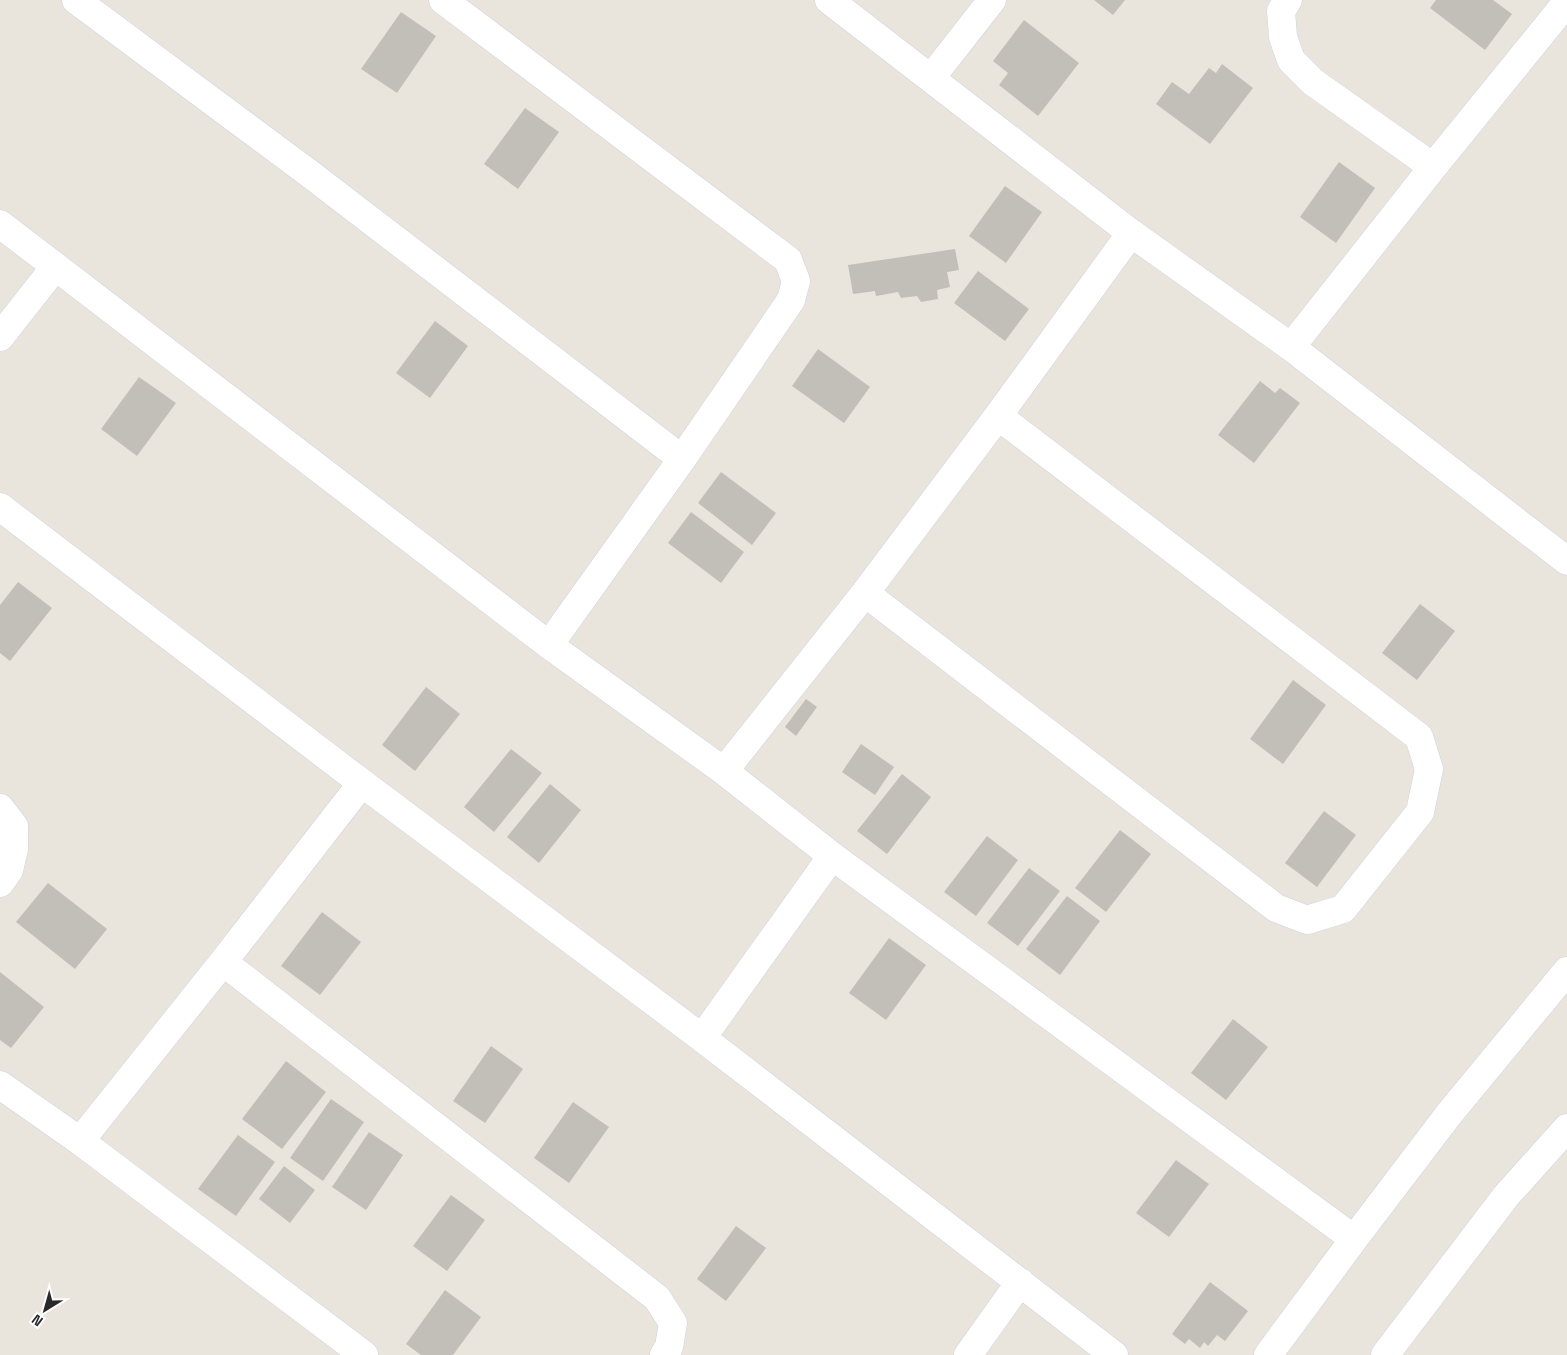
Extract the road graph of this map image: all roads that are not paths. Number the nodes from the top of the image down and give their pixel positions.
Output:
1 (76, 0) edge
2 (444, 0) edge
3 (828, 0) edge
4 (992, 0) edge
5 (1288, 0) edge
6 (1567, 2) edge
7 (931, 78) junction
8 (1433, 167) junction
9 (0, 224) edge
10 (1131, 233) junction
11 (55, 267) junction
12 (0, 337) edge
13 (1291, 347) junction
14 (998, 416) junction
15 (682, 459) junction
16 (0, 507) edge
17 (1567, 561) edge
18 (865, 593) junction
19 (549, 645) junction
20 (724, 771) junction
21 (362, 783) junction
22 (0, 808) edge
23 (832, 856) junction
24 (0, 883) edge
25 (223, 962) junction
26 (1567, 971) edge
27 (702, 1038) junction
28 (0, 1085) edge
29 (1567, 1128) edge
30 (80, 1141) junction
31 (1354, 1239) junction
32 (1020, 1282) junction
33 (364, 1355) edge
34 (664, 1355) edge
35 (968, 1355) edge
36 (1114, 1355) edge
37 (1268, 1355) edge
38 (1385, 1355) edge

1 - 15 street
2 - 15 street
3 - 7 street
4 - 7 street
5 - 8 street
6 - 8 street
7 - 10 street
8 - 13 street
9 - 11 street
10 - 13 street
10 - 14 street
11 - 12 street
11 - 19 street
13 - 17 street
14 - 18 street
14 - 18 street
15 - 19 street
16 - 21 street
18 - 20 street
19 - 20 street
20 - 23 street
21 - 25 street
21 - 27 street
22 - 24 street
23 - 27 street
23 - 31 street
25 - 30 street
25 - 34 street
26 - 31 street
27 - 32 street
28 - 30 street
29 - 38 street
30 - 33 street
31 - 37 street
32 - 35 street
32 - 36 street

